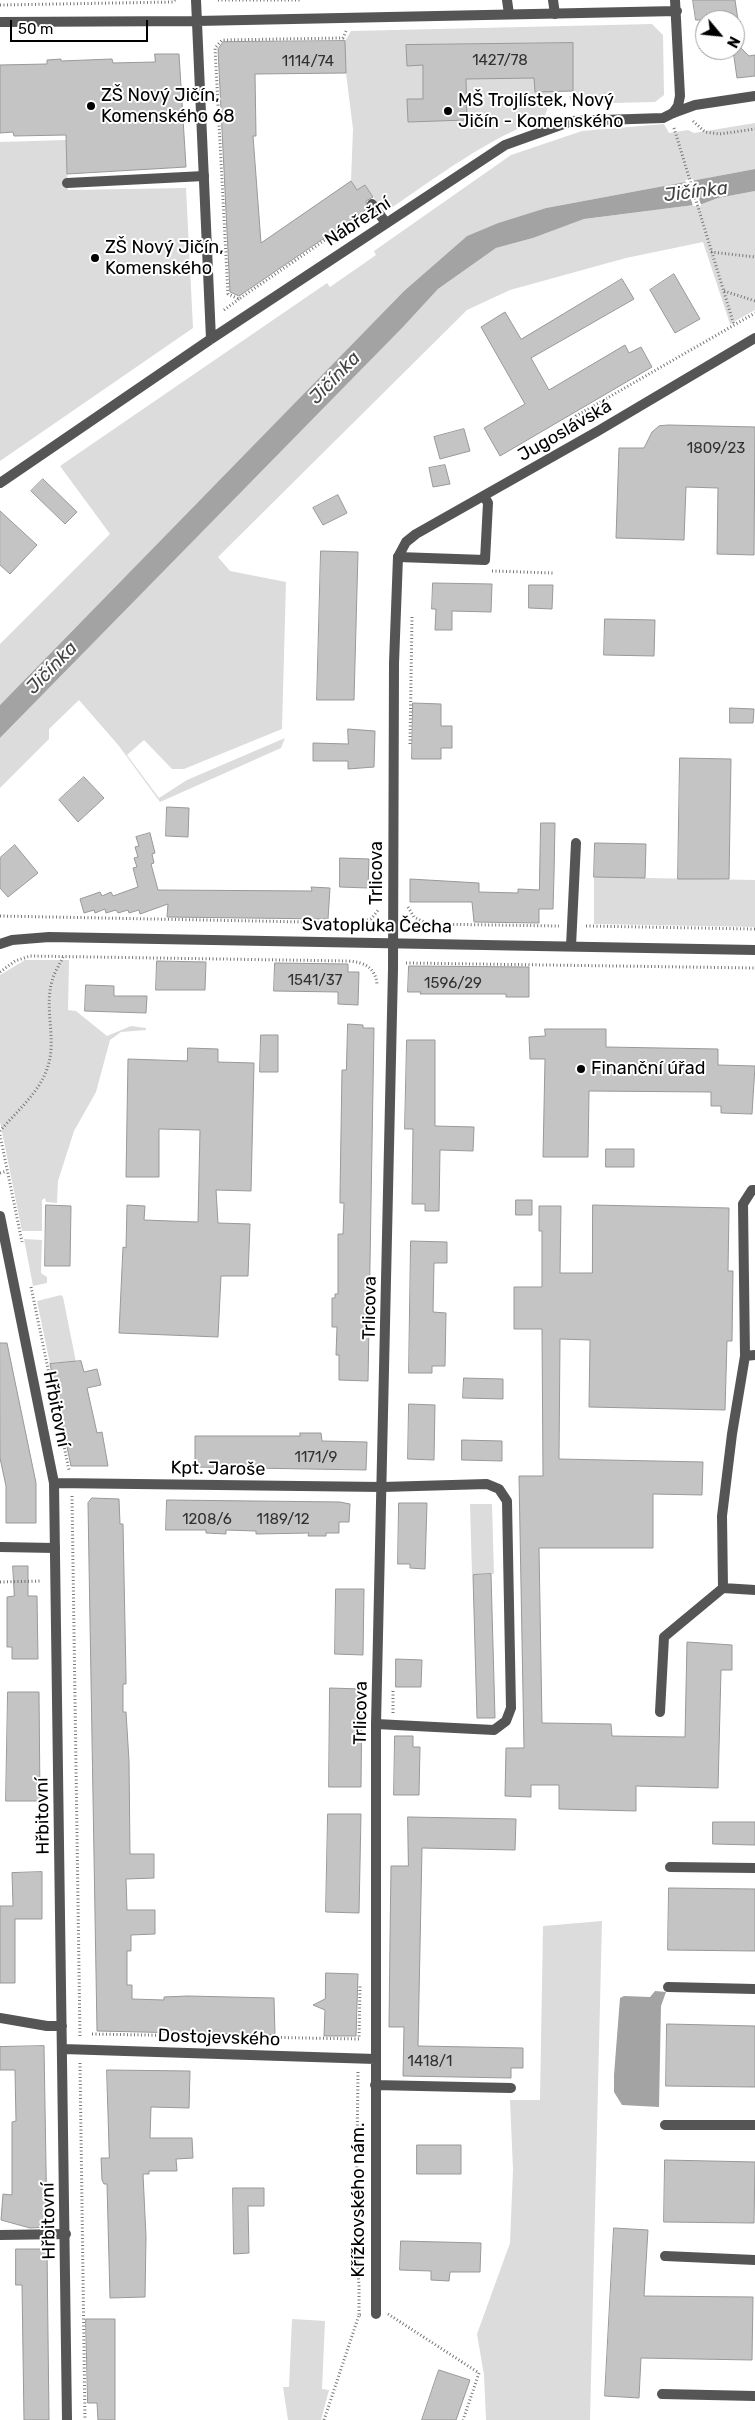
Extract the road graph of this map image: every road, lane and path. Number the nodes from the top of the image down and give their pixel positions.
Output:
1 (175, 0) edge
2 (196, 0) edge
3 (218, 0) edge
4 (301, 0) edge
5 (507, 0) edge
6 (553, 0) edge
7 (675, 0) edge
8 (0, 5) edge
9 (677, 11) junction
10 (509, 14) junction
11 (555, 14) junction
12 (197, 21) junction
13 (0, 22) edge
14 (350, 28) dead end
15 (755, 96) edge
16 (673, 113) junction
17 (755, 129) edge
18 (674, 132) dead end
19 (706, 132) dead end
20 (204, 176) junction
21 (67, 183) dead end
22 (373, 205) joint
23 (386, 223) junction
24 (711, 252) junction
25 (755, 257) edge
26 (724, 291) junction
27 (755, 301) edge
28 (755, 313) edge
29 (734, 325) junction
30 (755, 338) edge
31 (211, 339) junction
32 (568, 448) junction
33 (0, 483) edge
34 (484, 496) junction
35 (398, 557) junction
36 (484, 560) junction
37 (553, 573) dead end
38 (412, 612) dead end
39 (410, 751) dead end
40 (576, 843) dead end
41 (407, 902) dead end
42 (379, 907) dead end
43 (0, 916) edge
44 (572, 926) junction
45 (755, 929) edge
46 (393, 942) junction
47 (0, 944) edge
48 (571, 946) junction
49 (755, 950) edge
50 (63, 957) dead end
51 (755, 968) edge
52 (406, 969) dead end
53 (0, 1131) edge
54 (7, 1171) dead end
55 (0, 1173) edge
56 (755, 1190) edge
57 (0, 1216) edge
58 (750, 1356) edge
59 (54, 1483) junction
60 (382, 1487) junction
61 (0, 1547) edge
62 (54, 1548) junction
63 (40, 1573) dead end
64 (40, 1581) junction
65 (55, 1581) junction
66 (73, 1581) dead end
67 (0, 1582) edge
68 (40, 1587) dead end
69 (723, 1588) junction
70 (755, 1590) edge
71 (393, 1687) dead end
72 (660, 1712) dead end
73 (376, 1724) junction
74 (392, 1724) junction
75 (670, 1867) dead end
76 (755, 1868) edge
77 (668, 1988) dead end
78 (755, 1990) edge
79 (0, 2018) edge
80 (62, 2026) junction
81 (358, 2039) dead end
82 (63, 2049) junction
83 (358, 2058) junction
84 (375, 2059) junction
85 (375, 2085) junction
86 (510, 2088) dead end
87 (665, 2125) dead end
88 (755, 2125) edge
89 (66, 2234) junction
90 (0, 2235) edge
91 (665, 2256) dead end
92 (755, 2260) edge
93 (376, 2314) junction
94 (358, 2315) junction
95 (662, 2394) dead end
96 (755, 2396) edge
97 (67, 2420) edge
98 (324, 2420) edge
99 (464, 2420) edge

1 - 8 path
2 - 12 street
3 - 4 path
5 - 10 street
6 - 11 street
7 - 9 street
9 - 11 street
9 - 16 street
10 - 11 street
10 - 12 street
12 - 13 street
12 - 20 street
14 - 22 path
15 - 16 street, Nábřežní
16 - 23 street, Nábřežní
17 - 19 path
18 - 24 path
20 - 21 street
20 - 31 street
22 - 23 street
23 - 31 street, Nábřežní
24 - 25 path
24 - 26 path
26 - 27 path
26 - 29 path
28 - 29 path
29 - 32 path
30 - 32 street, Jugoslávská
31 - 33 street, Nábřežní
32 - 34 street, Jugoslávská
34 - 35 street, Jugoslávská
34 - 36 street
35 - 36 street
35 - 46 street, Trlicova
36 - 37 path
38 - 39 path
40 - 44 street
41 - 44 path
42 - 43 path
44 - 45 path
44 - 48 street
46 - 47 street, Svatopluka Čecha
46 - 48 street, Svatopluka Čecha
46 - 60 street, Trlicova
48 - 49 street, Svatopluka Čecha
50 - 53 path
51 - 52 path
54 - 55 path
56 - 58 street
57 - 59 street, Hřbitovní
58 - 69 street
59 - 60 street, Kpt. Jaroše
59 - 62 street, Hřbitovní
60 - 73 street, Trlicova
60 - 74 street, Kpt. Jaroše
61 - 62 street
62 - 65 street, Hřbitovní
63 - 64 path
64 - 65 path
64 - 67 path
64 - 68 path
65 - 66 path
65 - 80 street, Hřbitovní
69 - 70 street
69 - 72 street
71 - 74 path
73 - 74 street, Kpt. Jaroše
73 - 84 street, Trlicova
75 - 76 street
77 - 78 street
79 - 80 street
80 - 82 street, Hřbitovní
81 - 83 path
82 - 83 street, Dostojevského
82 - 89 street, Hřbitovní
83 - 84 street, Dostojevského
83 - 94 path
84 - 85 street, Křížkovského nám.
85 - 86 street
85 - 93 street, Křížkovského nám.
87 - 88 street
89 - 90 street
89 - 97 street, Hřbitovní
91 - 92 street
93 - 94 path
93 - 99 path
94 - 98 path
95 - 96 street

